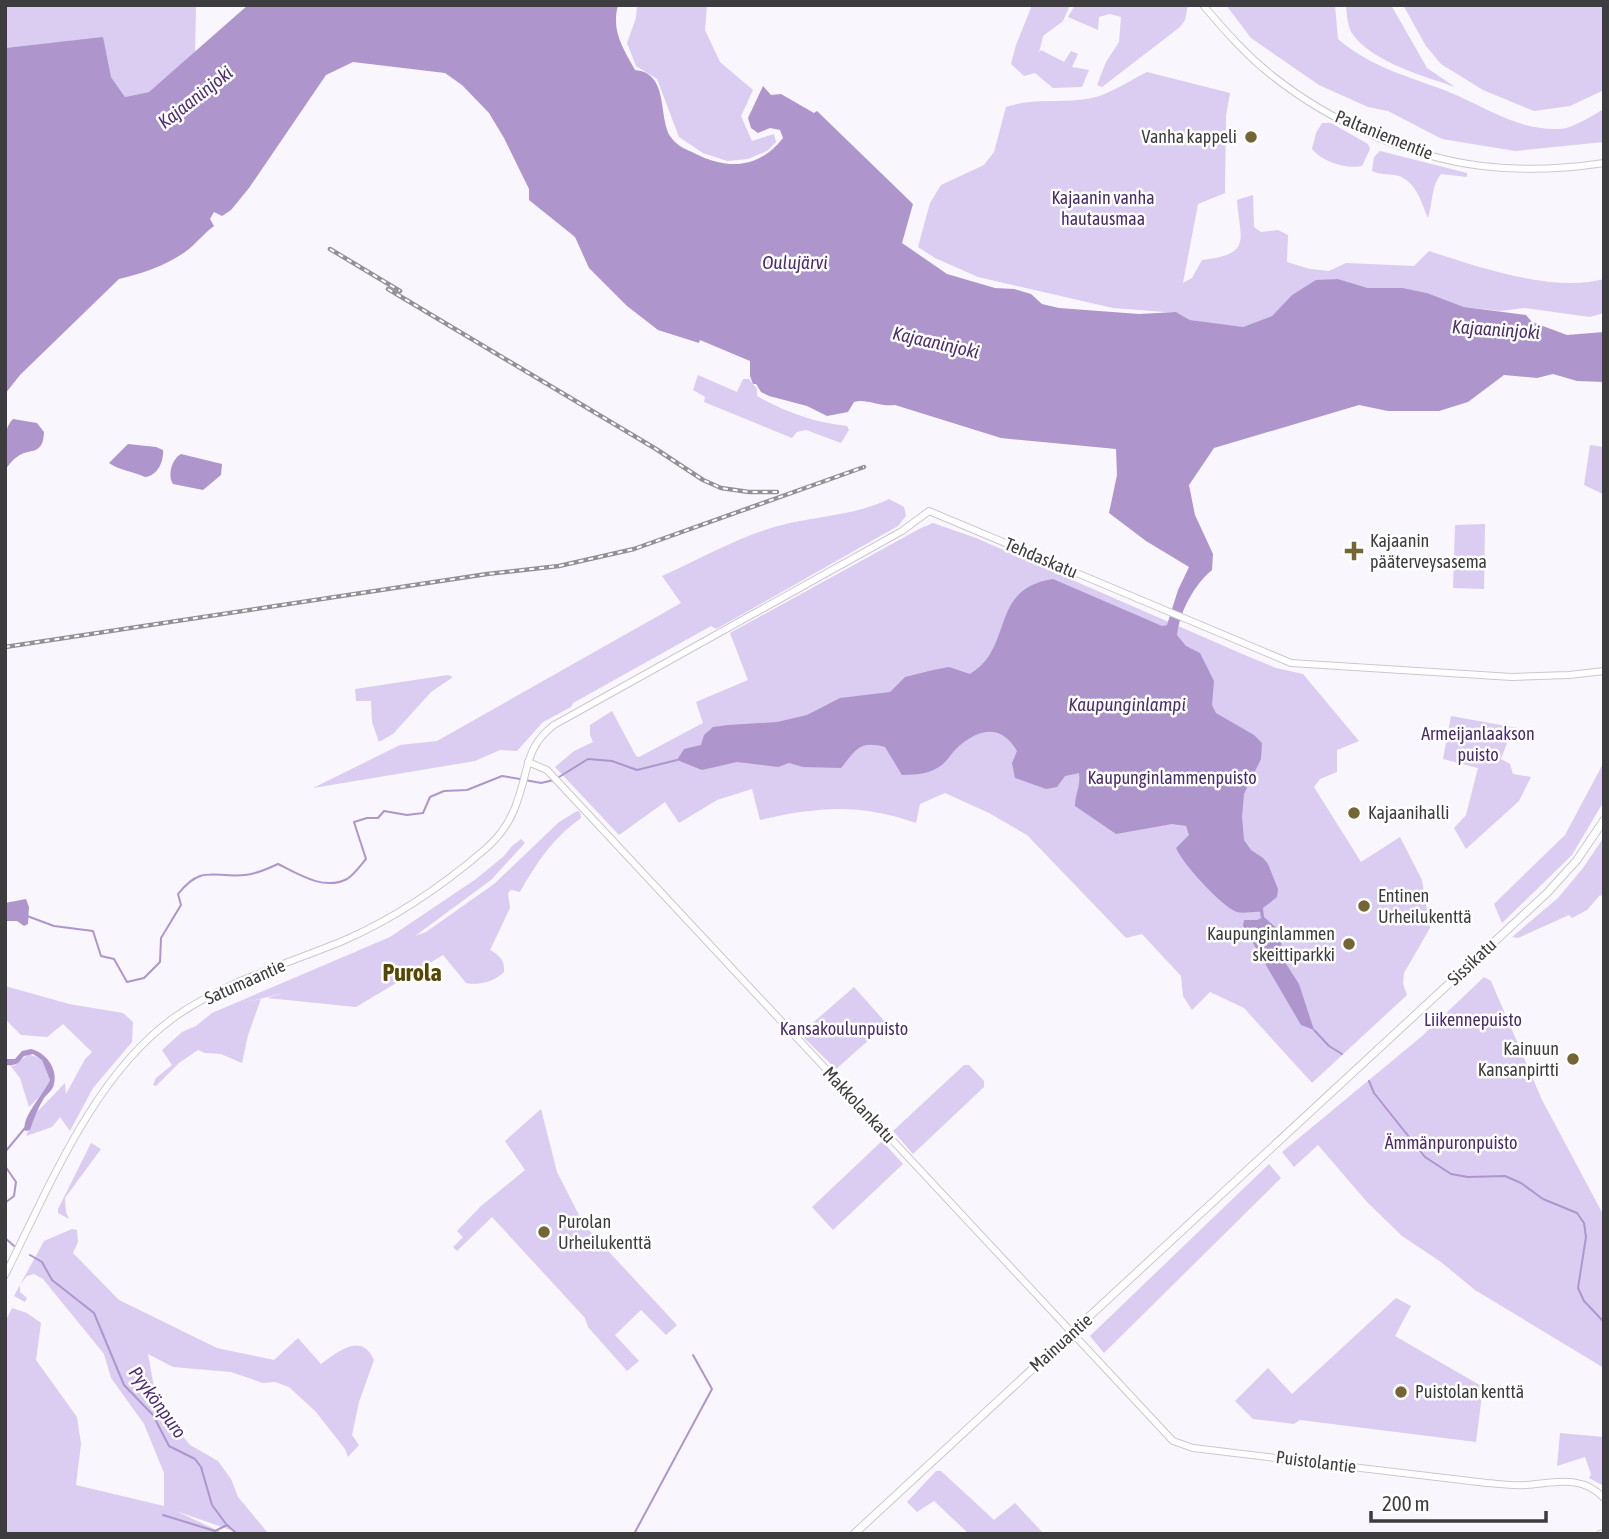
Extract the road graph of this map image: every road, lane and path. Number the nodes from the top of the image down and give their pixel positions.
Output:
1 (1203, 5) edge
2 (1604, 163) edge
3 (1604, 671) edge
4 (534, 747) joint
5 (528, 762) junction
6 (1604, 820) edge
7 (1268, 1152) joint
8 (5, 1275) edge
9 (1071, 1332) junction
10 (1604, 1498) edge
11 (854, 1534) edge

1 - 2 street, Paltaniementie
3 - 4 street, Tehdaskatu
4 - 5 street, Satumaantie
5 - 8 street, Satumaantie
5 - 9 street, Makkolankatu
6 - 7 main road, Sissikatu
7 - 9 main road, Mainuantie
9 - 10 street, Puistolantie
9 - 11 main road, Mainuantie

